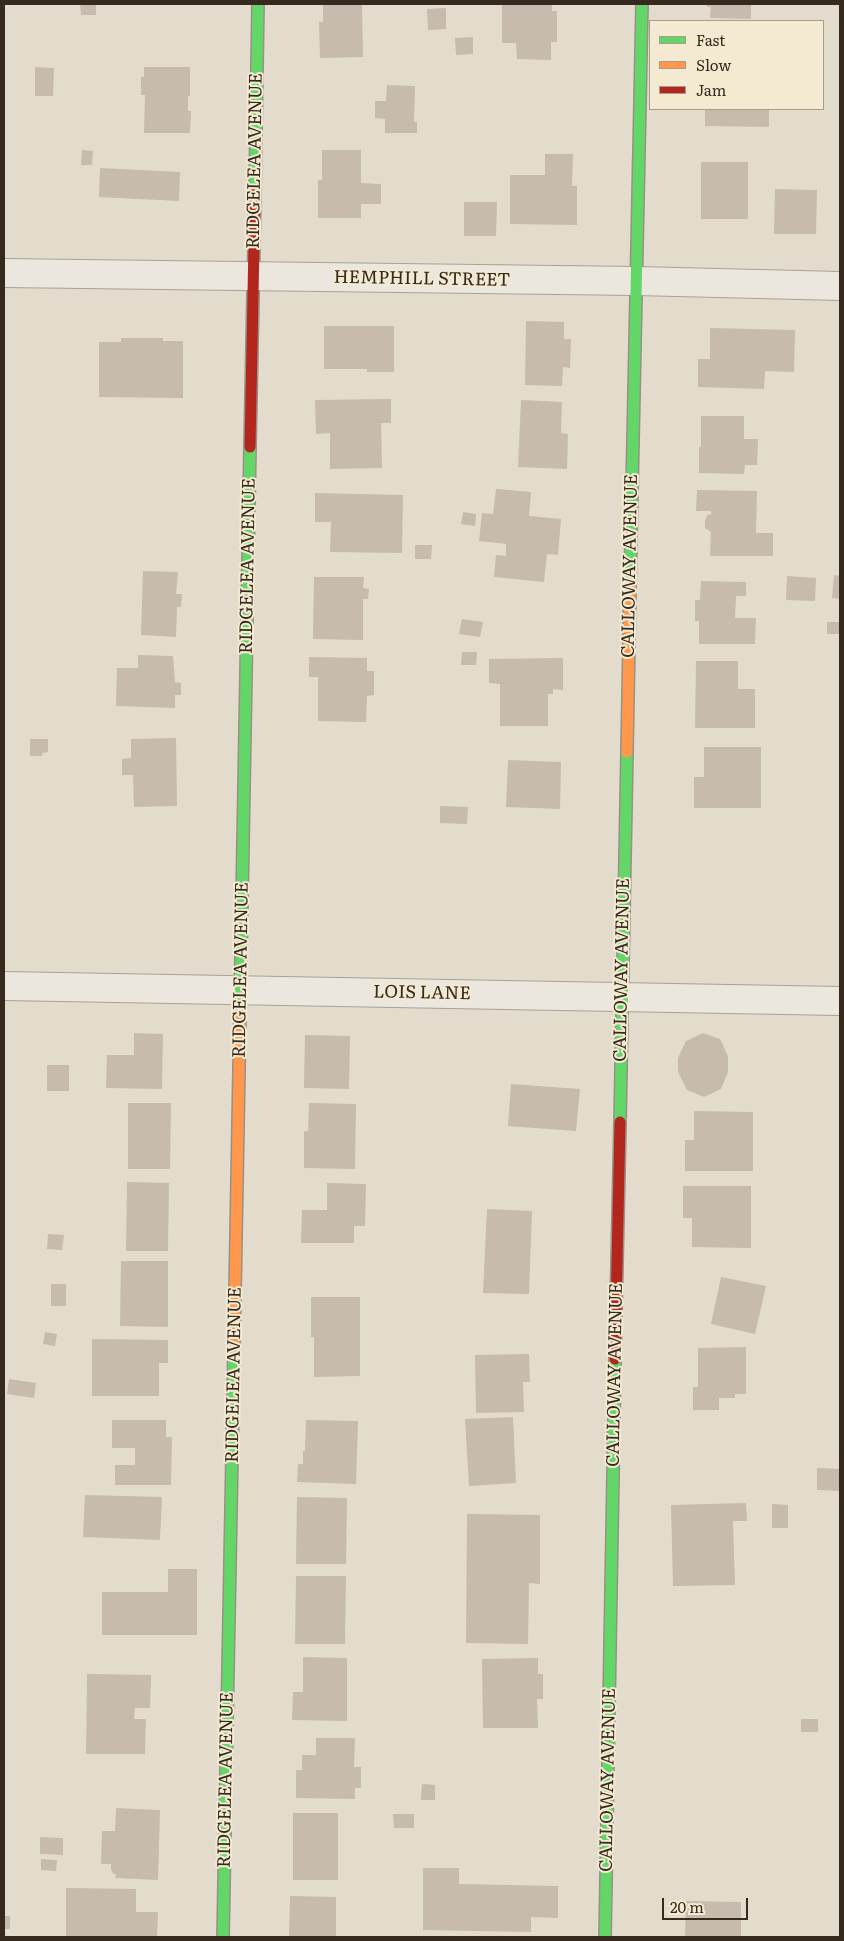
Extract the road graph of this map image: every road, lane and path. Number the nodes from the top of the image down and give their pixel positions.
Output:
1 (258, 4) edge
2 (642, 4) edge
3 (4, 273) edge
4 (253, 277) junction
5 (636, 281) junction
6 (840, 286) edge
7 (4, 986) edge
8 (240, 990) junction
9 (622, 996) junction
10 (840, 1001) edge
11 (223, 1937) edge
12 (605, 1937) edge

1 - 4 street, RIDGELEA AVENUE
2 - 5 street, CALLOWAY AVENUE
3 - 4 street, HEMPHILL STREET
4 - 5 street, HEMPHILL STREET
4 - 8 street, RIDGELEA AVENUE
5 - 6 street, HEMPHILL STREET
5 - 9 street, CALLOWAY AVENUE
7 - 8 street, LOIS LANE
8 - 9 street, LOIS LANE
8 - 11 street, RIDGELEA AVENUE
9 - 10 street, LOIS LANE
9 - 12 street, CALLOWAY AVENUE

